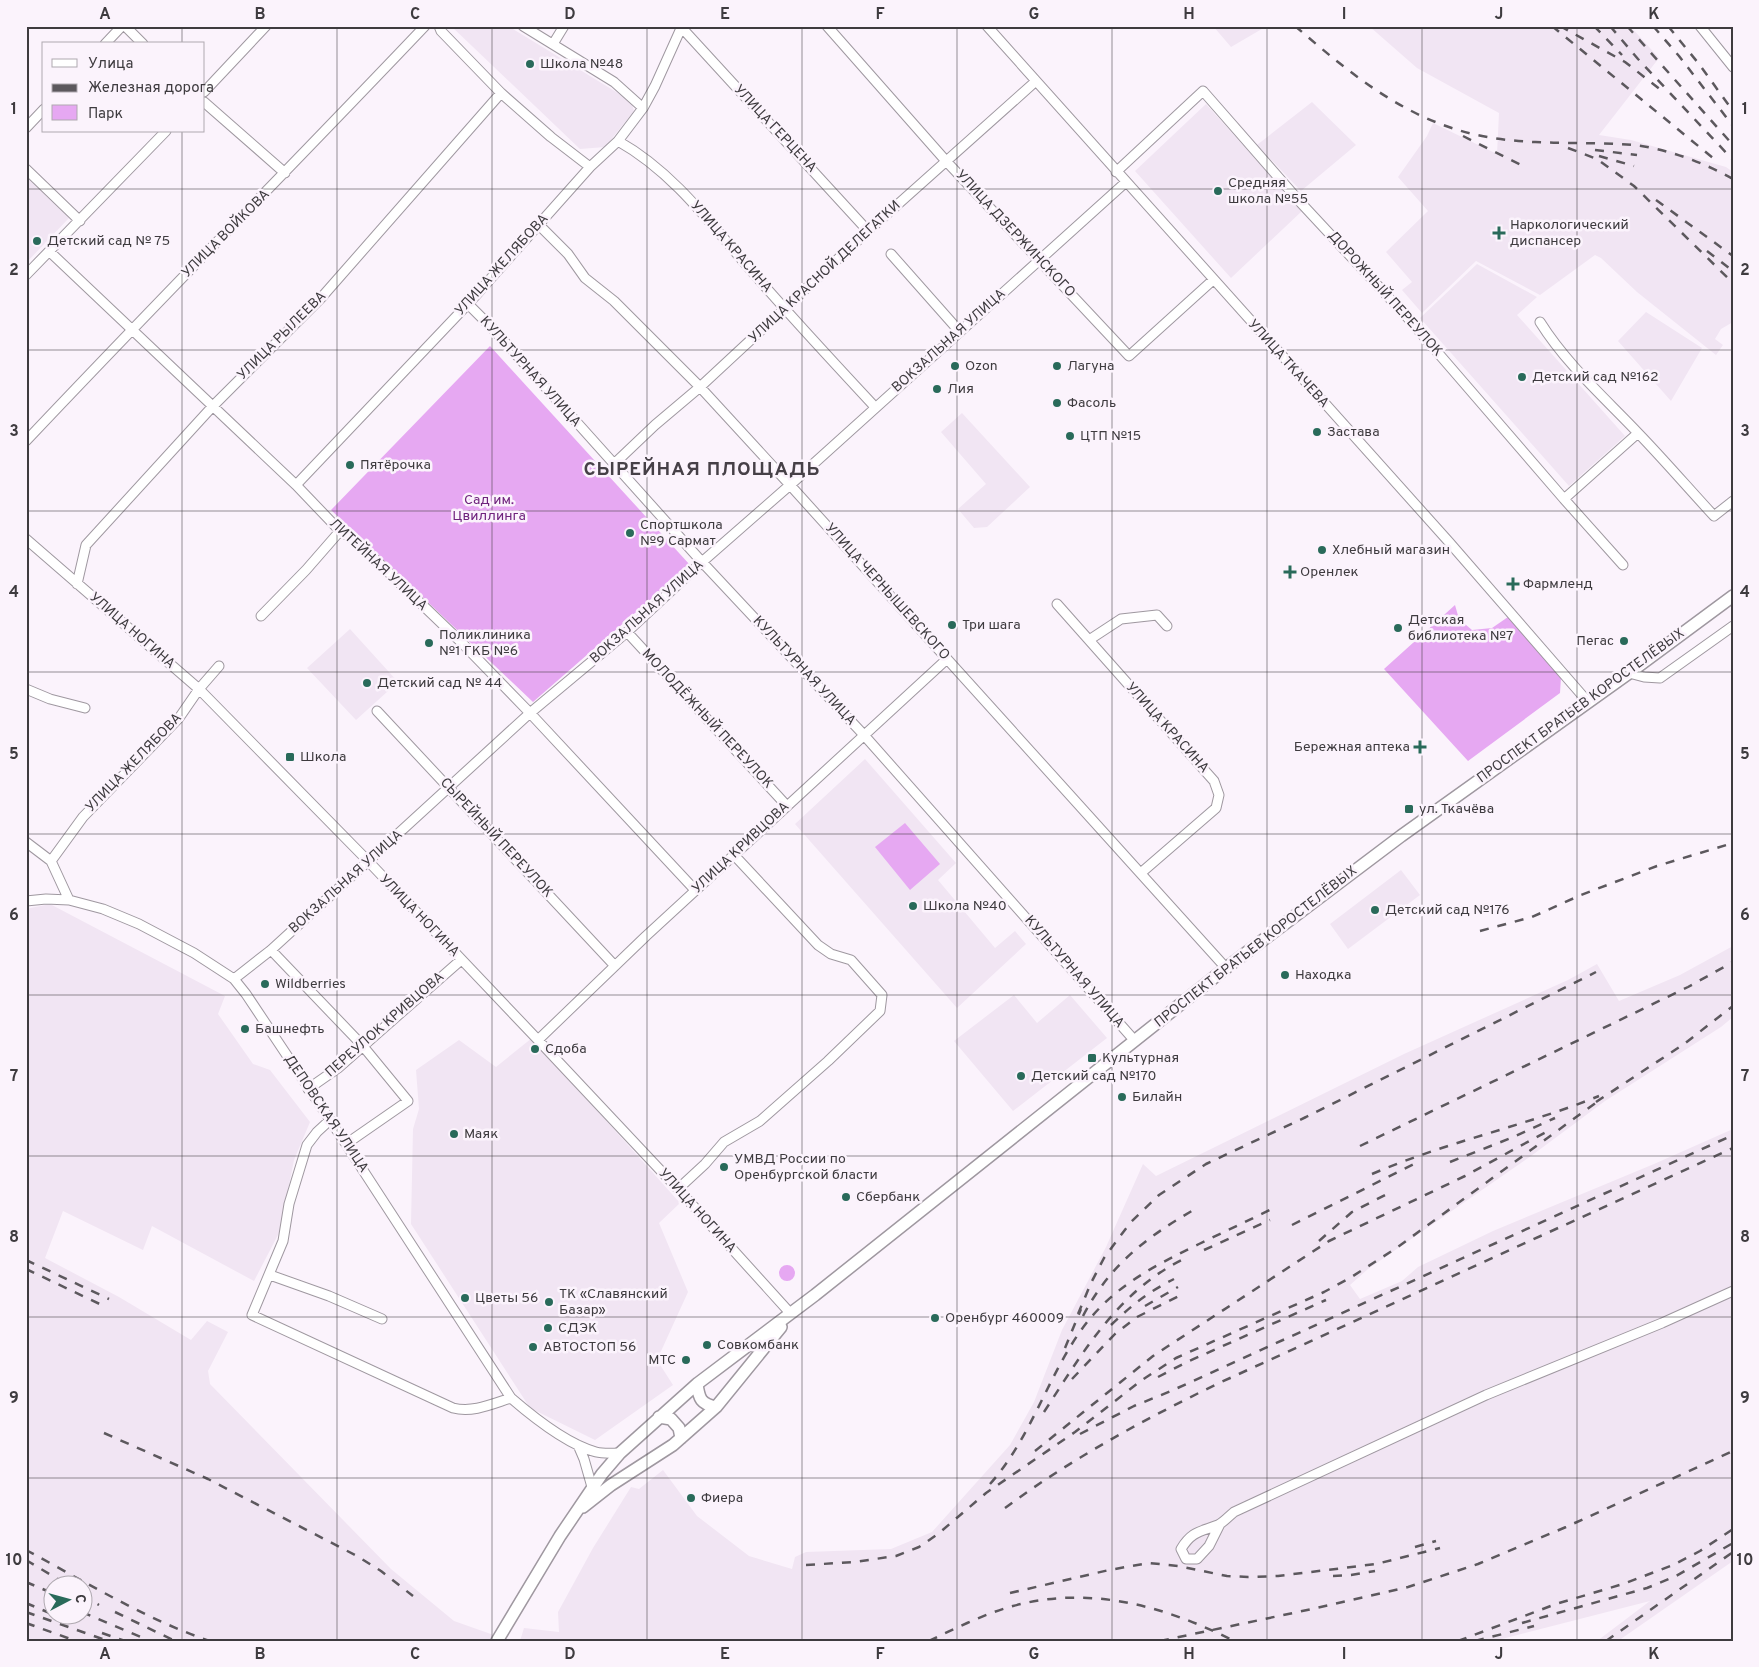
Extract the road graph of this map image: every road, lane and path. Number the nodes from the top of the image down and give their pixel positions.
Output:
1 (124, 26) edge
2 (266, 26) edge
3 (425, 26) edge
4 (438, 26) edge
5 (523, 26) edge
6 (564, 26) edge
7 (827, 26) edge
8 (987, 26) edge
9 (1700, 26) edge
10 (682, 27) edge
11 (108, 42) edge
12 (141, 42) edge
13 (553, 44) junction
14 (1733, 67) edge
15 (1036, 81) junction
16 (205, 91) edge
17 (501, 93) junction
18 (205, 103) edge
19 (643, 108) junction
20 (42, 111) edge
21 (26, 128) edge
22 (165, 132) edge
23 (618, 141) junction
24 (946, 161) junction
25 (590, 167) junction
26 (26, 169) edge
27 (1116, 172) junction
28 (285, 173) junction
29 (1126, 182) junction
30 (80, 221) junction
31 (539, 225) junction
32 (868, 231) junction
33 (50, 252) junction
34 (890, 254) dead end
35 (1040, 260) junction
36 (26, 275) edge
37 (1212, 280) junction
38 (468, 304) junction
39 (785, 310) junction
40 (1540, 322) dead end
41 (131, 330) junction
42 (960, 332) junction
43 (700, 388) junction
44 (212, 407) junction
45 (875, 407) junction
46 (1638, 433) junction
47 (26, 441) edge
48 (614, 464) junction
49 (790, 485) junction
50 (296, 486) junction
51 (1564, 499) junction
52 (1733, 501) edge
53 (340, 531) junction
54 (26, 538) edge
55 (702, 562) junction
56 (1623, 565) dead end
57 (77, 584) junction
58 (1733, 596) edge
59 (1057, 604) dead end
60 (261, 616) dead end
61 (1167, 626) dead end
62 (1733, 626) edge
63 (627, 632) junction
64 (1090, 640) junction
65 (948, 659) junction
66 (219, 666) dead end
67 (1630, 673) junction
68 (26, 689) edge
69 (199, 689) junction
70 (1588, 702) junction
71 (85, 708) dead end
72 (377, 711) dead end
73 (530, 714) junction
74 (863, 734) junction
75 (450, 788) junction
76 (787, 806) junction
77 (26, 842) edge
78 (734, 855) junction
79 (51, 861) junction
80 (368, 861) junction
81 (1142, 872) junction
82 (695, 890) junction
83 (69, 900) junction
84 (26, 901) edge
85 (271, 950) junction
86 (462, 960) junction
87 (615, 966) junction
88 (1226, 968) junction
89 (234, 979) junction
90 (538, 1040) junction
91 (1134, 1041) junction
92 (362, 1045) junction
93 (308, 1089) junction
94 (330, 1120) junction
95 (346, 1144) junction
96 (678, 1189) junction
97 (270, 1275) junction
98 (1733, 1291) edge
99 (791, 1314) junction
100 (382, 1319) dead end
101 (697, 1384) junction
102 (511, 1398) junction
103 (716, 1407) junction
104 (659, 1417) junction
105 (681, 1438) junction
106 (578, 1445) junction
107 (620, 1453) junction
108 (592, 1487) junction
109 (576, 1513) junction
110 (1220, 1524) junction
111 (497, 1641) edge

1 - 11 street
1 - 12 street
2 - 16 street
3 - 28 street, УЛИЦА ВОЙКОВА
4 - 17 street
5 - 13 street
6 - 13 street
7 - 24 street, УЛИЦА ДЗЕРЖИНСКОГО
8 - 15 street, УЛИЦА ТКАЧЕВА
9 - 14 street
10 - 19 street, УЛИЦА ЖЕЛЯБОВА
10 - 32 street, УЛИЦА ГЕРЦЕНА
13 - 19 street
15 - 24 street, УЛИЦА КРАСНОЙ ДЕЛЕГАТКИ
15 - 27 street, УЛИЦА ТКАЧЕВА
17 - 25 street
17 - 44 street, УЛИЦА РЫЛЕЕВА
18 - 28 street
19 - 23 street, УЛИЦА ЖЕЛЯБОВА
20 - 21 street
22 - 30 street
23 - 25 street, УЛИЦА ЖЕЛЯБОВА
23 - 39 street, УЛИЦА КРАСИНА
24 - 32 street, УЛИЦА КРАСНОЙ ДЕЛЕГАТКИ
24 - 35 street, УЛИЦА ДЗЕРЖИНСКОГО
25 - 31 street, УЛИЦА ЖЕЛЯБОВА
26 - 30 street
27 - 29 street, УЛИЦА ТКАЧЕВА
27 - 51 street, ДОРОЖНЫЙ ПЕРЕУЛОК
28 - 41 street, УЛИЦА ВОЙКОВА
29 - 35 street, ВОКЗАЛЬНАЯ УЛИЦА
29 - 37 street, УЛИЦА ТКАЧЕВА
30 - 33 street
31 - 38 street, УЛИЦА ЖЕЛЯБОВА
31 - 43 street, УЛИЦА ЧЕРНЫШЕВСКОГО
32 - 39 street, УЛИЦА КРАСНОЙ ДЕЛЕГАТКИ
33 - 36 street
33 - 41 street, ЛИТЕЙНАЯ УЛИЦА
34 - 42 street
35 - 37 street, УЛИЦА ДЗЕРЖИНСКОГО
35 - 42 street, ВОКЗАЛЬНАЯ УЛИЦА
37 - 70 street, УЛИЦА ТКАЧЕВА
38 - 48 street, КУЛЬТУРНАЯ УЛИЦА
38 - 50 street, УЛИЦА ЖЕЛЯБОВА
39 - 43 street, УЛИЦА КРАСНОЙ ДЕЛЕГАТКИ
39 - 45 street, УЛИЦА КРАСИНА
40 - 46 street
41 - 44 street, ЛИТЕЙНАЯ УЛИЦА
41 - 47 street, УЛИЦА ВОЙКОВА
42 - 45 street, ВОКЗАЛЬНАЯ УЛИЦА
43 - 48 street, УЛИЦА КРАСНОЙ ДЕЛЕГАТКИ
43 - 49 street, УЛИЦА ЧЕРНЫШЕВСКОГО
44 - 50 street, ЛИТЕЙНАЯ УЛИЦА
44 - 57 street, УЛИЦА РЫЛЕЕВА
45 - 49 street, ВОКЗАЛЬНАЯ УЛИЦА
46 - 51 street
46 - 52 street
48 - 55 street, КУЛЬТУРНАЯ УЛИЦА
49 - 55 street, ВОКЗАЛЬНАЯ УЛИЦА
49 - 65 street, УЛИЦА ЧЕРНЫШЕВСКОГО
50 - 53 street, ЛИТЕЙНАЯ УЛИЦА
51 - 56 street, ДОРОЖНЫЙ ПЕРЕУЛОК
53 - 60 street
53 - 73 street, ЛИТЕЙНАЯ УЛИЦА
54 - 57 street, УЛИЦА НОГИНА
55 - 63 street, ВОКЗАЛЬНАЯ УЛИЦА
55 - 74 street, КУЛЬТУРНАЯ УЛИЦА
57 - 69 street, УЛИЦА НОГИНА
58 - 67 main road, ПРОСПЕКТ БРАТЬЕВ КОРОСТЕЛЁВЫХ
59 - 64 street, УЛИЦА КРАСИНА
61 - 64 street
62 - 67 street
63 - 73 street, ВОКЗАЛЬНАЯ УЛИЦА
63 - 76 street, МОЛОДЁЖНЫЙ ПЕРЕУЛОК
64 - 81 street, УЛИЦА КРАСИНА
65 - 74 street, УЛИЦА КРИВЦОВА
65 - 81 street, УЛИЦА ЧЕРНЫШЕВСКОГО
66 - 69 street, УЛИЦА ЖЕЛЯБОВА
67 - 70 main road, ПРОСПЕКТ БРАТЬЕВ КОРОСТЕЛЁВЫХ
68 - 71 street
69 - 79 street, УЛИЦА ЖЕЛЯБОВА
69 - 80 street, УЛИЦА НОГИНА
70 - 88 main road, ПРОСПЕКТ БРАТЬЕВ КОРОСТЕЛЁВЫХ
72 - 75 street, СЫРЕЙНЫЙ ПЕРЕУЛОК
73 - 75 street, ВОКЗАЛЬНАЯ УЛИЦА
73 - 82 street, ЛИТЕЙНАЯ УЛИЦА
74 - 76 street, УЛИЦА КРИВЦОВА
74 - 91 street, КУЛЬТУРНАЯ УЛИЦА
75 - 80 street, ВОКЗАЛЬНАЯ УЛИЦА
75 - 87 street, СЫРЕЙНЫЙ ПЕРЕУЛОК
76 - 78 street, УЛИЦА КРИВЦОВА
77 - 79 street
78 - 82 street, УЛИЦА КРИВЦОВА
78 - 96 street
79 - 83 street
80 - 85 street, ВОКЗАЛЬНАЯ УЛИЦА
80 - 86 street, УЛИЦА НОГИНА
81 - 88 street, УЛИЦА ЧЕРНЫШЕВСКОГО
82 - 87 street, УЛИЦА КРИВЦОВА
83 - 84 street, ДЕПОВСКАЯ УЛИЦА
83 - 89 street, ДЕПОВСКАЯ УЛИЦА
85 - 89 street, ВОКЗАЛЬНАЯ УЛИЦА
85 - 92 street
86 - 90 street, УЛИЦА НОГИНА
86 - 92 street, ПЕРЕУЛОК КРИВЦОВА
87 - 90 street, УЛИЦА КРИВЦОВА
88 - 91 main road, ПРОСПЕКТ БРАТЬЕВ КОРОСТЕЛЁВЫХ
89 - 93 street, ДЕПОВСКАЯ УЛИЦА
90 - 96 street, УЛИЦА НОГИНА
91 - 99 main road, ПРОСПЕКТ БРАТЬЕВ КОРОСТЕЛЁВЫХ
92 - 93 street, ПЕРЕУЛОК КРИВЦОВА
92 - 95 street
93 - 94 street, ДЕПОВСКАЯ УЛИЦА
94 - 95 street, ДЕПОВСКАЯ УЛИЦА
94 - 97 street
95 - 102 street, ДЕПОВСКАЯ УЛИЦА
96 - 99 street, УЛИЦА НОГИНА
97 - 100 street
97 - 102 street
98 - 110 street
99 - 101 main road, ПРОСПЕКТ БРАТЬЕВ КОРОСТЕЛЁВЫХ
99 - 103 main road, ПРОСПЕКТ БРАТЬЕВ КОРОСТЕЛЁВЫХ
101 - 103 main road
101 - 104 main road, ПРОСПЕКТ БРАТЬЕВ КОРОСТЕЛЁВЫХ
102 - 106 street, ДЕПОВСКАЯ УЛИЦА
103 - 105 main road, ПРОСПЕКТ БРАТЬЕВ КОРОСТЕЛЁВЫХ
104 - 105 main road
104 - 107 main road, ПРОСПЕКТ БРАТЬЕВ КОРОСТЕЛЁВЫХ
105 - 109 main road, ПРОСПЕКТ БРАТЬЕВ КОРОСТЕЛЁВЫХ
106 - 107 street, ДЕПОВСКАЯ УЛИЦА
106 - 108 street
107 - 108 main road, ПРОСПЕКТ БРАТЬЕВ КОРОСТЕЛЁВЫХ
108 - 109 main road, ПРОСПЕКТ БРАТЬЕВ КОРОСТЕЛЁВЫХ
109 - 111 main road, ПРОСПЕКТ БРАТЬЕВ КОРОСТЕЛЁВЫХ
110 - 110 street

